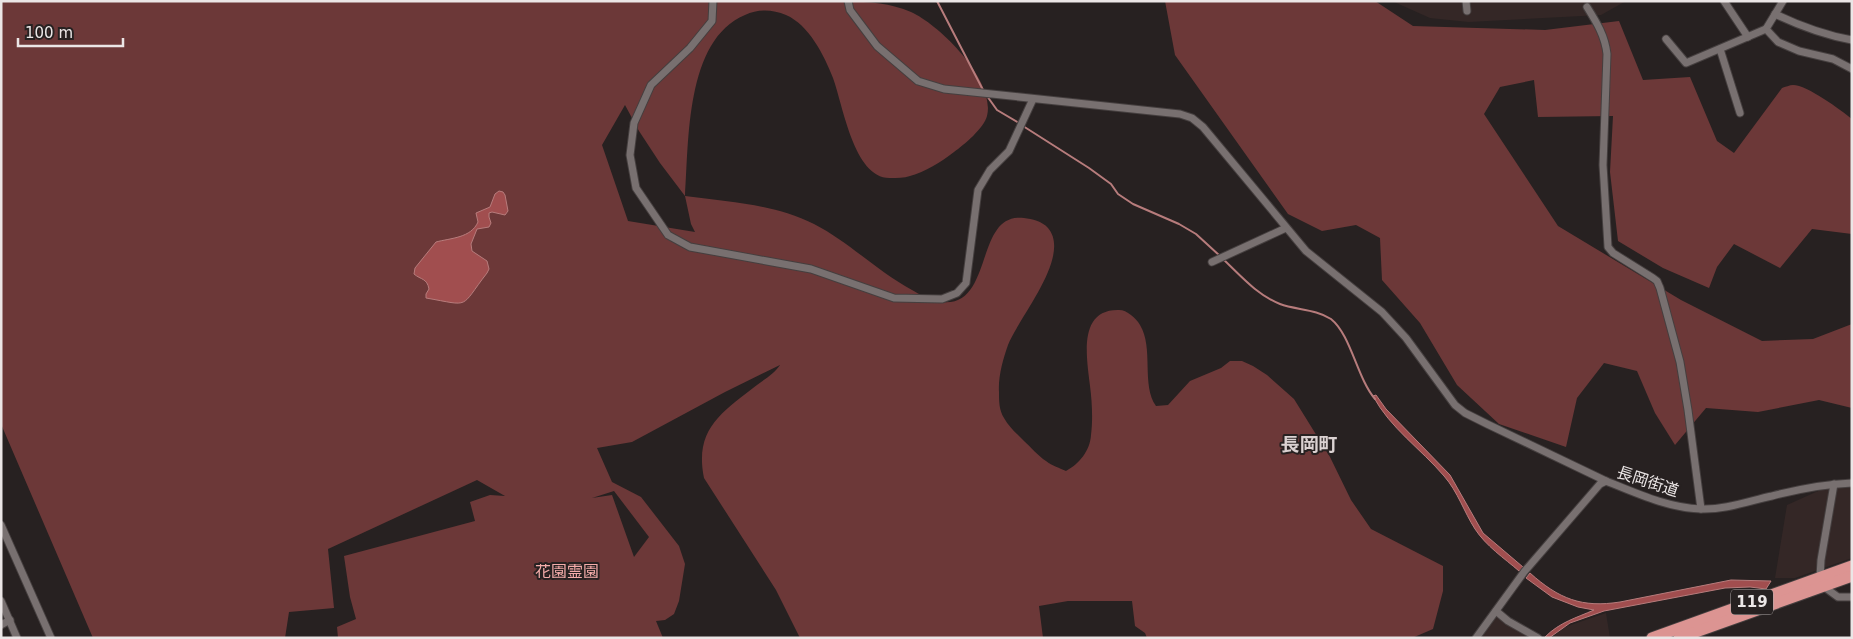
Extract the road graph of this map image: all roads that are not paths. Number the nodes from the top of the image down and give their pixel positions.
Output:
1 (713, 1) edge
2 (848, 1) edge
3 (1466, 1) edge
4 (1724, 1) edge
5 (1783, 1) edge
6 (1587, 7) dead end
7 (1467, 11) dead end
8 (1775, 14) junction
9 (1766, 29) junction
10 (1748, 36) junction
11 (1666, 39) dead end
12 (1852, 40) edge
13 (1720, 49) junction
14 (1852, 69) edge
15 (1033, 99) junction
16 (1740, 113) dead end
17 (1286, 228) junction
18 (1212, 262) dead end
19 (1606, 481) junction
20 (1852, 483) edge
21 (1834, 484) junction
22 (1701, 509) junction
23 (1, 525) edge
24 (1852, 566) edge
25 (1852, 576) edge
26 (1822, 582) junction
27 (1852, 597) edge
28 (1, 601) edge
29 (1496, 611) junction
30 (10, 620) junction
31 (1, 625) edge
32 (17, 638) edge
33 (52, 638) edge
34 (1476, 638) edge
35 (1538, 638) edge
36 (1652, 638) edge
37 (1680, 638) edge

1 - 15 street
2 - 15 street
3 - 7 street
4 - 10 street
5 - 8 street
6 - 22 street
8 - 9 street
8 - 12 street
9 - 10 street
9 - 14 street
10 - 13 street
11 - 13 street
13 - 16 street
15 - 17 street
17 - 18 street
17 - 19 street
19 - 22 street, 長岡街道
19 - 29 street, 長岡街道
20 - 21 street, 長岡街道
21 - 22 street, 長岡街道
21 - 26 street
23 - 33 street
24 - 26 highway, 119
25 - 26 highway, 119
26 - 27 street
26 - 36 highway, 119
26 - 37 highway, 119
28 - 30 street
29 - 34 street, 長岡街道
29 - 35 street
30 - 31 street
30 - 32 street

